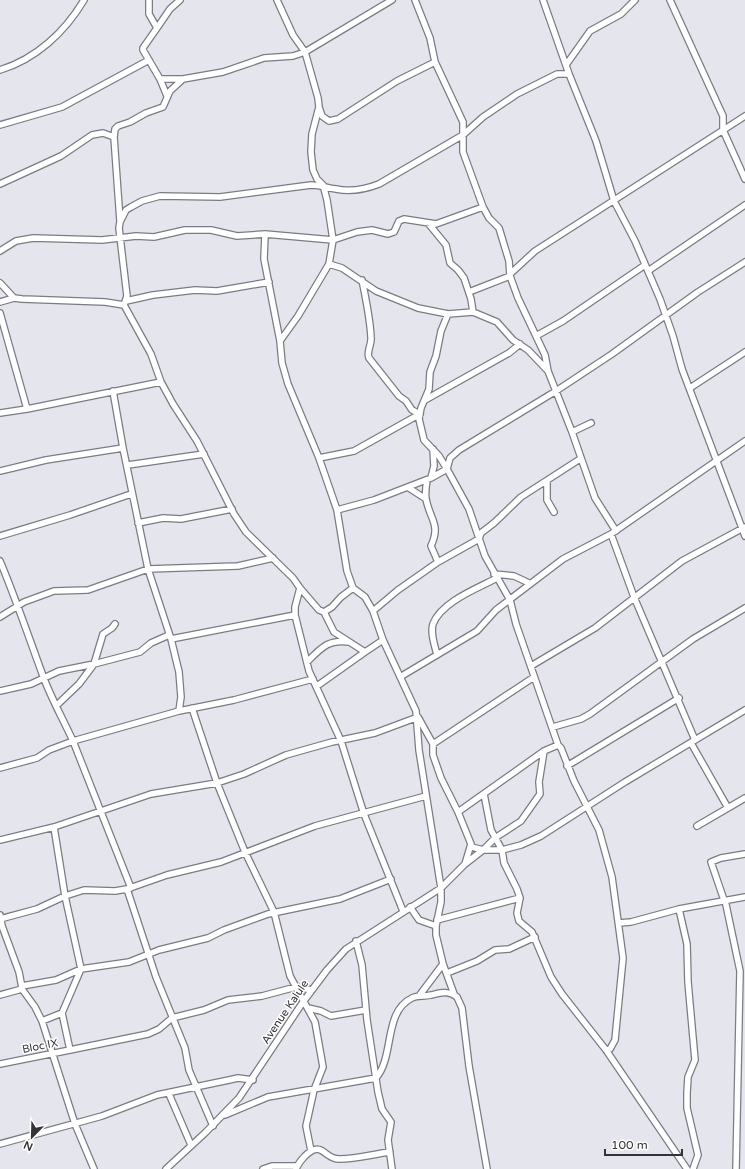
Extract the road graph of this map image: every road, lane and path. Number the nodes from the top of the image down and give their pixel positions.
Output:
1 (84, 0) edge
2 (149, 0) edge
3 (180, 0) edge
4 (278, 0) edge
5 (392, 0) edge
6 (415, 0) edge
7 (543, 0) edge
8 (635, 0) edge
9 (670, 0) edge
10 (158, 28) junction
11 (304, 52) junction
12 (149, 60) junction
13 (435, 62) junction
14 (566, 65) junction
15 (0, 70) edge
16 (569, 74) junction
17 (160, 79) junction
18 (183, 79) junction
19 (167, 96) junction
20 (318, 107) junction
21 (745, 116) edge
22 (0, 125) edge
23 (723, 130) junction
24 (463, 135) junction
25 (114, 137) junction
26 (745, 179) edge
27 (0, 184) edge
28 (323, 185) junction
29 (614, 201) junction
30 (745, 205) edge
31 (483, 208) junction
32 (120, 222) junction
33 (428, 223) junction
34 (265, 234) junction
35 (121, 238) junction
36 (333, 240) junction
37 (0, 251) edge
38 (745, 262) edge
39 (329, 264) junction
40 (647, 268) junction
41 (510, 275) junction
42 (361, 280) junction
43 (269, 282) junction
44 (0, 284) edge
45 (469, 292) junction
46 (14, 298) junction
47 (0, 302) edge
48 (125, 303) junction
49 (473, 312) junction
50 (0, 313) edge
51 (448, 314) junction
52 (666, 315) junction
53 (536, 336) junction
54 (280, 341) junction
55 (520, 344) junction
56 (745, 352) edge
57 (548, 371) junction
58 (161, 382) junction
59 (690, 388) junction
60 (113, 391) junction
61 (556, 391) junction
62 (425, 400) junction
63 (27, 409) junction
64 (0, 413) edge
65 (420, 414) junction
66 (591, 423) dead end
67 (572, 432) junction
68 (745, 441) edge
69 (123, 448) junction
70 (433, 449) junction
71 (204, 454) junction
72 (439, 456) junction
73 (319, 458) junction
74 (450, 458) junction
75 (580, 459) junction
76 (716, 460) junction
77 (128, 465) junction
78 (447, 469) junction
79 (0, 471) edge
80 (429, 479) junction
81 (547, 481) junction
82 (409, 488) junction
83 (131, 494) junction
84 (426, 499) junction
85 (232, 509) junction
86 (337, 510) junction
87 (554, 512) dead end
88 (138, 523) junction
89 (744, 528) edge
90 (613, 533) junction
91 (0, 536) edge
92 (745, 536) edge
93 (479, 539) junction
94 (273, 558) junction
95 (0, 561) edge
96 (438, 562) junction
97 (148, 569) junction
98 (496, 576) junction
99 (529, 583) junction
100 (300, 588) junction
101 (353, 588) junction
102 (634, 597) junction
103 (510, 600) junction
104 (19, 605) junction
105 (745, 608) edge
106 (373, 611) junction
107 (324, 612) junction
108 (295, 615) junction
109 (0, 617) edge
110 (115, 624) dead end
111 (334, 632) junction
112 (170, 637) junction
113 (382, 640) junction
114 (334, 641) junction
115 (350, 642) junction
116 (365, 652) junction
117 (437, 655) junction
118 (662, 660) junction
119 (307, 662) junction
120 (94, 664) junction
121 (531, 666) junction
122 (400, 677) junction
123 (534, 677) junction
124 (44, 678) junction
125 (313, 679) junction
126 (318, 686) junction
127 (0, 691) edge
128 (679, 698) junction
129 (57, 705) junction
130 (192, 708) junction
131 (745, 710) edge
132 (179, 711) junction
133 (418, 717) junction
134 (553, 727) junction
135 (73, 741) junction
136 (341, 741) junction
137 (693, 742) junction
138 (433, 744) junction
139 (558, 745) junction
140 (544, 752) junction
141 (568, 766) junction
142 (0, 768) edge
143 (218, 783) junction
144 (484, 794) junction
145 (426, 796) junction
146 (745, 798) edge
147 (587, 806) junction
148 (728, 808) junction
149 (102, 812) junction
150 (458, 812) junction
151 (364, 814) junction
152 (697, 826) dead end
153 (54, 827) junction
154 (495, 838) junction
155 (0, 840) edge
156 (472, 847) junction
157 (483, 850) junction
158 (502, 850) junction
159 (245, 852) junction
160 (745, 854) edge
161 (465, 864) junction
162 (391, 879) junction
163 (129, 888) junction
164 (441, 888) junction
165 (65, 896) junction
166 (745, 897) edge
167 (520, 898) junction
168 (725, 900) junction
169 (410, 907) junction
170 (679, 909) junction
171 (403, 911) junction
172 (274, 912) junction
173 (1, 918) edge
174 (437, 920) junction
175 (619, 923) junction
176 (436, 926) junction
177 (535, 937) junction
178 (356, 942) junction
179 (148, 954) junction
180 (443, 964) junction
181 (81, 969) junction
182 (447, 973) junction
183 (296, 987) junction
184 (22, 988) junction
185 (312, 990) junction
186 (0, 994) edge
187 (454, 994) junction
188 (418, 996) junction
189 (303, 1002) junction
190 (308, 1008) junction
191 (366, 1010) junction
192 (62, 1013) junction
193 (172, 1018) junction
194 (42, 1021) junction
195 (70, 1050) junction
196 (606, 1050) junction
197 (52, 1055) junction
198 (0, 1064) edge
199 (376, 1078) junction
200 (253, 1080) junction
201 (196, 1087) junction
202 (314, 1090) junction
203 (169, 1094) junction
204 (222, 1117) junction
205 (75, 1124) junction
206 (213, 1126) junction
207 (0, 1144) edge
208 (192, 1145) junction
209 (312, 1151) junction
210 (390, 1152) junction
211 (297, 1167) edge
212 (94, 1169) edge
213 (166, 1169) edge
214 (263, 1169) edge
215 (392, 1169) edge
216 (487, 1169) edge
217 (687, 1169) edge
218 (693, 1169) edge
219 (736, 1169) edge

1 - 15 street
2 - 10 street
3 - 10 street
4 - 11 street
5 - 11 street
6 - 13 street
7 - 14 street
8 - 14 street
9 - 23 street
10 - 12 street
11 - 18 street
11 - 20 street
12 - 17 street
12 - 22 street
13 - 20 street
13 - 24 street
14 - 16 street
16 - 24 street
16 - 29 street
17 - 18 street
17 - 19 street
18 - 19 street
19 - 25 street
20 - 28 street
21 - 23 street
23 - 26 street
23 - 29 street
24 - 28 street
24 - 31 street
25 - 27 street
25 - 32 street
28 - 32 street
28 - 36 street
29 - 40 street
29 - 41 street
30 - 40 street
31 - 33 street
31 - 41 street
32 - 35 street
33 - 36 street
33 - 45 street
34 - 35 street
34 - 36 street
34 - 43 street
35 - 37 street
35 - 48 street
36 - 39 street
38 - 52 street
39 - 42 street
39 - 54 street
40 - 52 street
40 - 53 street
41 - 45 street
41 - 53 street
42 - 51 street
42 - 65 street
43 - 48 street
43 - 54 street
44 - 46 street
45 - 49 street
46 - 47 street
46 - 48 street
48 - 58 street
49 - 51 street
49 - 55 street
50 - 63 street
51 - 62 street
52 - 59 street
52 - 61 street
53 - 57 street
54 - 73 street
55 - 57 street
55 - 62 street
56 - 59 street
57 - 61 street
58 - 60 street
58 - 71 street
59 - 76 street
60 - 63 street
60 - 69 street
61 - 67 street
61 - 74 street
62 - 65 street
63 - 64 street
65 - 70 street
65 - 73 street
66 - 67 street
67 - 75 street
68 - 76 street
69 - 77 street
69 - 79 street
70 - 72 street
70 - 80 street
71 - 77 street
71 - 85 street
72 - 74 street
72 - 78 street
73 - 86 street
74 - 78 street
75 - 81 street
75 - 90 street
76 - 89 street
76 - 90 street
77 - 83 street
78 - 80 street
78 - 93 street
80 - 82 street
80 - 84 street
81 - 87 street
81 - 93 street
82 - 84 street
82 - 86 street
83 - 88 street
83 - 91 street
84 - 96 street
85 - 88 street
85 - 94 street
86 - 101 street
88 - 97 street
89 - 92 street
89 - 102 street
90 - 99 street
90 - 102 street
93 - 96 street
93 - 98 street
94 - 97 street
94 - 100 street
95 - 104 street
96 - 106 street
97 - 104 street
97 - 112 street
98 - 99 street
98 - 103 street
98 - 117 street
99 - 103 street
100 - 107 street
100 - 108 street
101 - 106 street
101 - 107 street
102 - 118 street
102 - 121 street
103 - 117 street
103 - 121 street
104 - 109 street
104 - 124 street
105 - 118 street
106 - 113 street
107 - 111 street
108 - 112 street
108 - 119 street
110 - 120 street
111 - 114 street
111 - 115 street
112 - 120 street
112 - 132 street
113 - 116 street
113 - 122 street
114 - 115 street
114 - 119 street
115 - 116 street
116 - 126 street
117 - 122 street
118 - 128 street
118 - 134 street
119 - 125 street
120 - 124 street
120 - 129 street
121 - 123 street
122 - 133 street
123 - 134 street
123 - 138 street
124 - 127 street
124 - 129 street
125 - 126 street
125 - 130 street
126 - 136 street
128 - 137 street
128 - 141 street
129 - 135 street
130 - 132 street
130 - 143 street
131 - 137 street
132 - 135 street
133 - 136 street
133 - 138 street
133 - 145 street
134 - 139 street
135 - 142 street
135 - 149 street
136 - 143 street
136 - 151 street
137 - 147 street
137 - 148 street
138 - 150 street
139 - 140 street
139 - 141 street
140 - 144 street
140 - 154 street, Avenue Kalule
141 - 147 street
143 - 149 street
143 - 159 street
144 - 150 street
144 - 154 street
145 - 151 street
145 - 164 street
146 - 148 street
147 - 158 street
147 - 175 street
148 - 152 street
149 - 153 street
149 - 163 street
150 - 156 street
151 - 159 street
151 - 162 street
153 - 155 street
153 - 165 street
154 - 157 street, Avenue Kalule
154 - 158 street
156 - 157 street
156 - 161 street
157 - 158 street
157 - 161 street, Avenue Kalule
158 - 167 street
159 - 163 street
159 - 172 street
160 - 168 street
161 - 164 street, Avenue Kalule
162 - 171 street
162 - 172 street
163 - 165 street
163 - 179 street
164 - 169 street, Avenue Kalule
164 - 174 street
165 - 173 street
165 - 181 street
166 - 168 street
167 - 174 street
167 - 177 street
168 - 170 street
168 - 219 street
169 - 171 street, Avenue Kalule
169 - 176 street
170 - 175 street
170 - 218 street
171 - 178 street, Avenue Kalule
172 - 179 street
172 - 183 street
173 - 184 street
174 - 176 street
175 - 196 street
176 - 180 street
177 - 182 street
177 - 196 street
178 - 185 street, Avenue Kalule
178 - 191 street
179 - 181 street
179 - 193 street
180 - 182 street
180 - 188 street
181 - 184 street
181 - 192 street
182 - 187 street
183 - 185 street
183 - 189 street
183 - 193 street
184 - 186 street
184 - 194 street
185 - 189 street, Avenue Kalule
187 - 188 street
187 - 216 street
188 - 199 street
189 - 190 street
189 - 200 street, Avenue Kalule
190 - 191 street
190 - 202 street
191 - 199 street
192 - 194 street
192 - 195 street, Bloc IX
193 - 195 street
193 - 201 street
194 - 197 street
195 - 197 street, Bloc IX
196 - 217 street
197 - 198 street, Bloc IX
197 - 205 street
199 - 202 street
199 - 210 street
200 - 201 street
200 - 204 street, Avenue Kalule
201 - 203 street
201 - 206 street
202 - 204 street
202 - 209 street
203 - 205 street
203 - 208 street
204 - 206 street, Avenue Kalule
205 - 207 street
205 - 212 street
206 - 208 street, Avenue Kalule
208 - 213 street, Avenue Kalule
209 - 210 street
209 - 211 street
210 - 215 street
211 - 214 street

